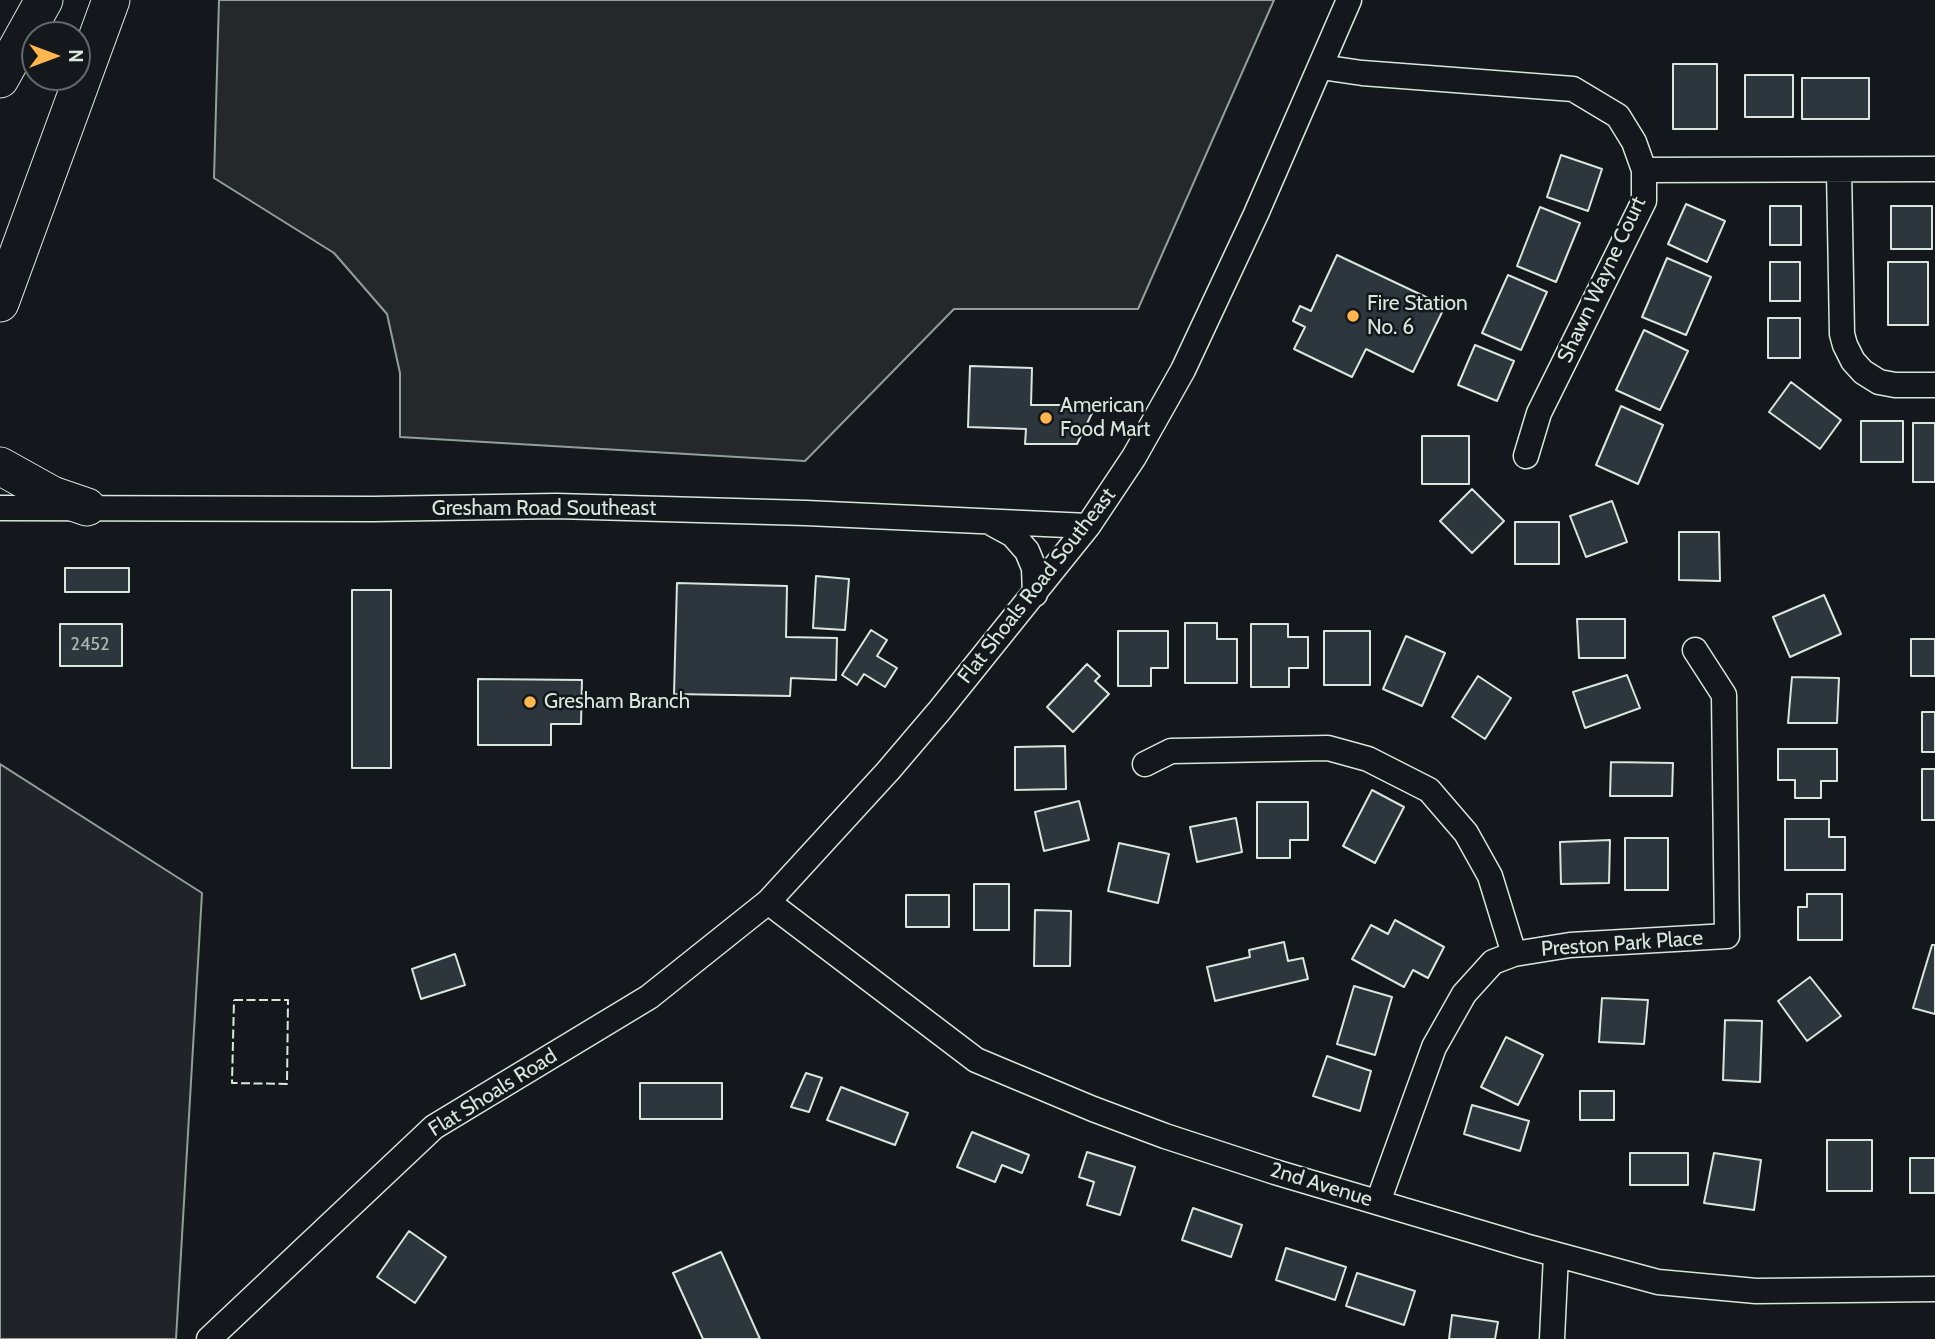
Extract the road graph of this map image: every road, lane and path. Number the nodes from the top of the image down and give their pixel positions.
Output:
1 (44, 0) edge
2 (111, 0) edge
3 (1349, 0) edge
4 (1321, 67) junction
5 (0, 79) edge
6 (1935, 169) edge
7 (1644, 170) junction
8 (1839, 170) junction
9 (0, 303) edge
10 (1935, 385) edge
11 (1525, 456) dead end
12 (0, 466) edge
13 (87, 507) junction
14 (0, 508) edge
15 (987, 521) junction
16 (1088, 526) junction
17 (1035, 594) junction
18 (1695, 650) dead end
19 (1145, 764) dead end
20 (768, 902) junction
21 (1514, 954) junction
22 (1378, 1202) junction
23 (1556, 1255) junction
24 (1935, 1289) edge
25 (209, 1339) edge
26 (1552, 1339) edge

1 - 5 highway
2 - 9 highway
3 - 4 street, Flat Shoals Road Southeast
4 - 7 street, Shawn Wayne Court
4 - 16 street, Flat Shoals Road Southeast
6 - 8 street
7 - 8 street
7 - 11 street, Shawn Wayne Court
8 - 10 street
12 - 13 highway
13 - 14 street, Gresham Road Southeast
13 - 15 street, Gresham Road Southeast
15 - 16 street, Gresham Road Southeast
15 - 17 street
16 - 17 street, Flat Shoals Road Southeast
17 - 20 street, Flat Shoals Road Southeast
18 - 21 street, Preston Park Place
19 - 21 street
20 - 22 street, 2nd Avenue
20 - 25 street, Flat Shoals Road
21 - 22 street, Preston Park Place
22 - 23 street, 2nd Avenue
23 - 24 street, 2nd Avenue
23 - 26 street

